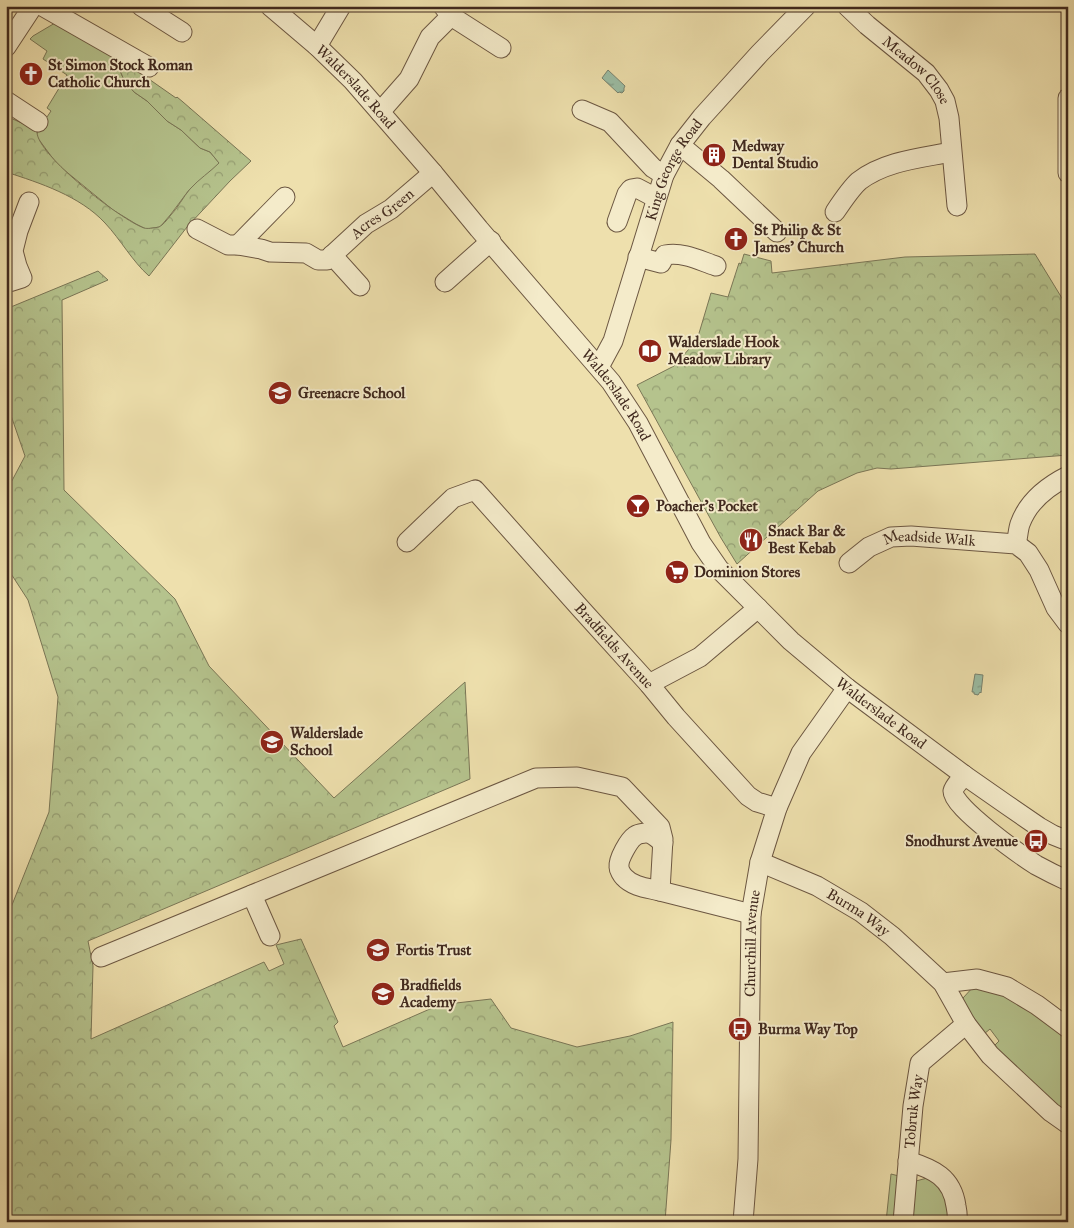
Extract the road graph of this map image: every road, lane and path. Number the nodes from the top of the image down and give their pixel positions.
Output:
1 (33, 6) edge
2 (42, 6) edge
3 (141, 6) edge
4 (270, 6) edge
5 (341, 6) edge
6 (806, 6) edge
7 (847, 6) edge
8 (447, 11) edge
9 (182, 32) dead end
10 (317, 46) junction
11 (6, 47) edge
12 (501, 48) dead end
13 (149, 68) dead end
14 (1068, 98) edge
15 (6, 101) edge
16 (582, 110) dead end
17 (380, 112) junction
18 (38, 122) dead end
19 (680, 145) junction
20 (952, 152) junction
21 (433, 173) junction
22 (1068, 173) edge
23 (664, 175) junction
24 (285, 197) dead end
25 (656, 198) junction
26 (29, 202) dead end
27 (957, 206) dead end
28 (835, 212) dead end
29 (618, 222) dead end
30 (198, 229) dead end
31 (777, 232) dead end
32 (491, 241) junction
33 (238, 245) junction
34 (332, 255) junction
35 (638, 257) junction
36 (716, 266) dead end
37 (14, 280) edge
38 (445, 282) dead end
39 (360, 286) dead end
40 (599, 367) junction
41 (1068, 476) edge
42 (407, 542) dead end
43 (1016, 544) junction
44 (849, 563) dead end
45 (758, 608) junction
46 (1068, 624) edge
47 (649, 684) junction
48 (847, 688) junction
49 (964, 775) junction
50 (777, 808) junction
51 (663, 842) junction
52 (1068, 842) edge
53 (760, 862) junction
54 (1068, 880) edge
55 (660, 891) junction
56 (252, 895) junction
57 (751, 914) junction
58 (270, 936) dead end
59 (101, 957) dead end
60 (942, 984) junction
61 (966, 1024) junction
62 (1068, 1028) edge
63 (1068, 1124) edge
64 (908, 1161) junction
65 (743, 1222) edge
66 (902, 1222) edge
67 (957, 1222) edge

1 - 11 street
2 - 13 street
3 - 9 street
4 - 10 street, Walderslade Road
5 - 10 street
6 - 19 street, King George Road
7 - 20 street, Meadow Close
8 - 12 street
8 - 17 street
10 - 17 street, Walderslade Road
14 - 22 street
15 - 18 street
16 - 23 street
17 - 21 street, Walderslade Road
19 - 23 street, King George Road
19 - 31 street
20 - 27 street, Meadow Close
20 - 28 street
21 - 32 street, Walderslade Road
21 - 34 street, Acres Green
23 - 25 street, King George Road
24 - 33 street
25 - 29 street
25 - 35 street, King George Road
26 - 37 street
30 - 33 street
32 - 38 street
32 - 40 street, Walderslade Road
33 - 34 street
34 - 39 street
35 - 36 street
35 - 40 street, King George Road
40 - 45 street, Walderslade Road
41 - 43 street
42 - 47 street, Bradfields Avenue
43 - 44 street, Meadside Walk
43 - 46 street
45 - 47 street
45 - 48 street, Walderslade Road
47 - 50 street, Bradfields Avenue
48 - 49 street, Walderslade Road
48 - 50 street, Churchill Avenue
49 - 52 street, Walderslade Road
49 - 54 street
50 - 53 street, Churchill Avenue
51 - 55 street
51 - 55 street
51 - 56 street
53 - 57 street, Churchill Avenue
53 - 60 street, Burma Way
55 - 57 street
56 - 58 street
56 - 59 street
57 - 65 street, Churchill Avenue
60 - 61 street, Burma Way
60 - 62 street
61 - 63 street, Burma Way
61 - 64 street, Tobruk Way
64 - 66 street, Tobruk Way
64 - 67 street, Tobruk Way

